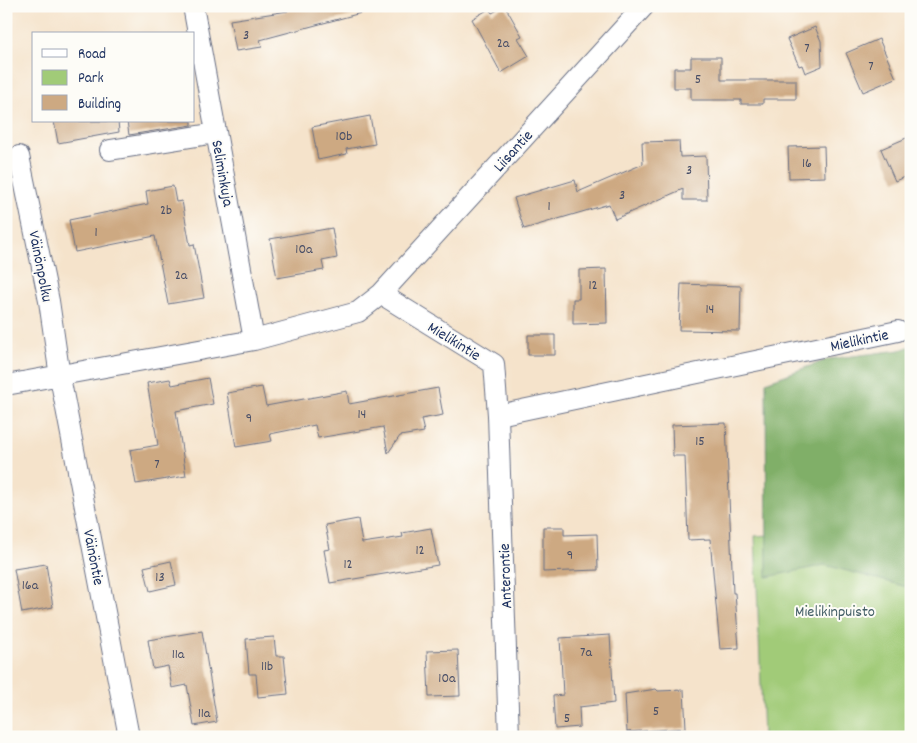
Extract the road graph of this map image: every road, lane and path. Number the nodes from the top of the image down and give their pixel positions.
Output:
1 (193, 6) edge
2 (644, 6) edge
3 (216, 133) junction
4 (110, 150) dead end
5 (19, 156) dead end
6 (381, 294) junction
7 (898, 331) dead end
8 (254, 340) junction
9 (60, 377) junction
10 (6, 385) edge
11 (498, 414) junction
12 (129, 737) edge
13 (510, 737) edge

1 - 3 street, Seliminkuja
2 - 6 street, Liisantie
3 - 4 street
3 - 8 street, Seliminkuja
5 - 9 street, Väinönpolku
6 - 8 street
6 - 11 street, Mielikintie
7 - 11 street, Mielikintie
8 - 9 street
9 - 10 street
9 - 12 street, Väinöntie
11 - 13 street, Anterontie

